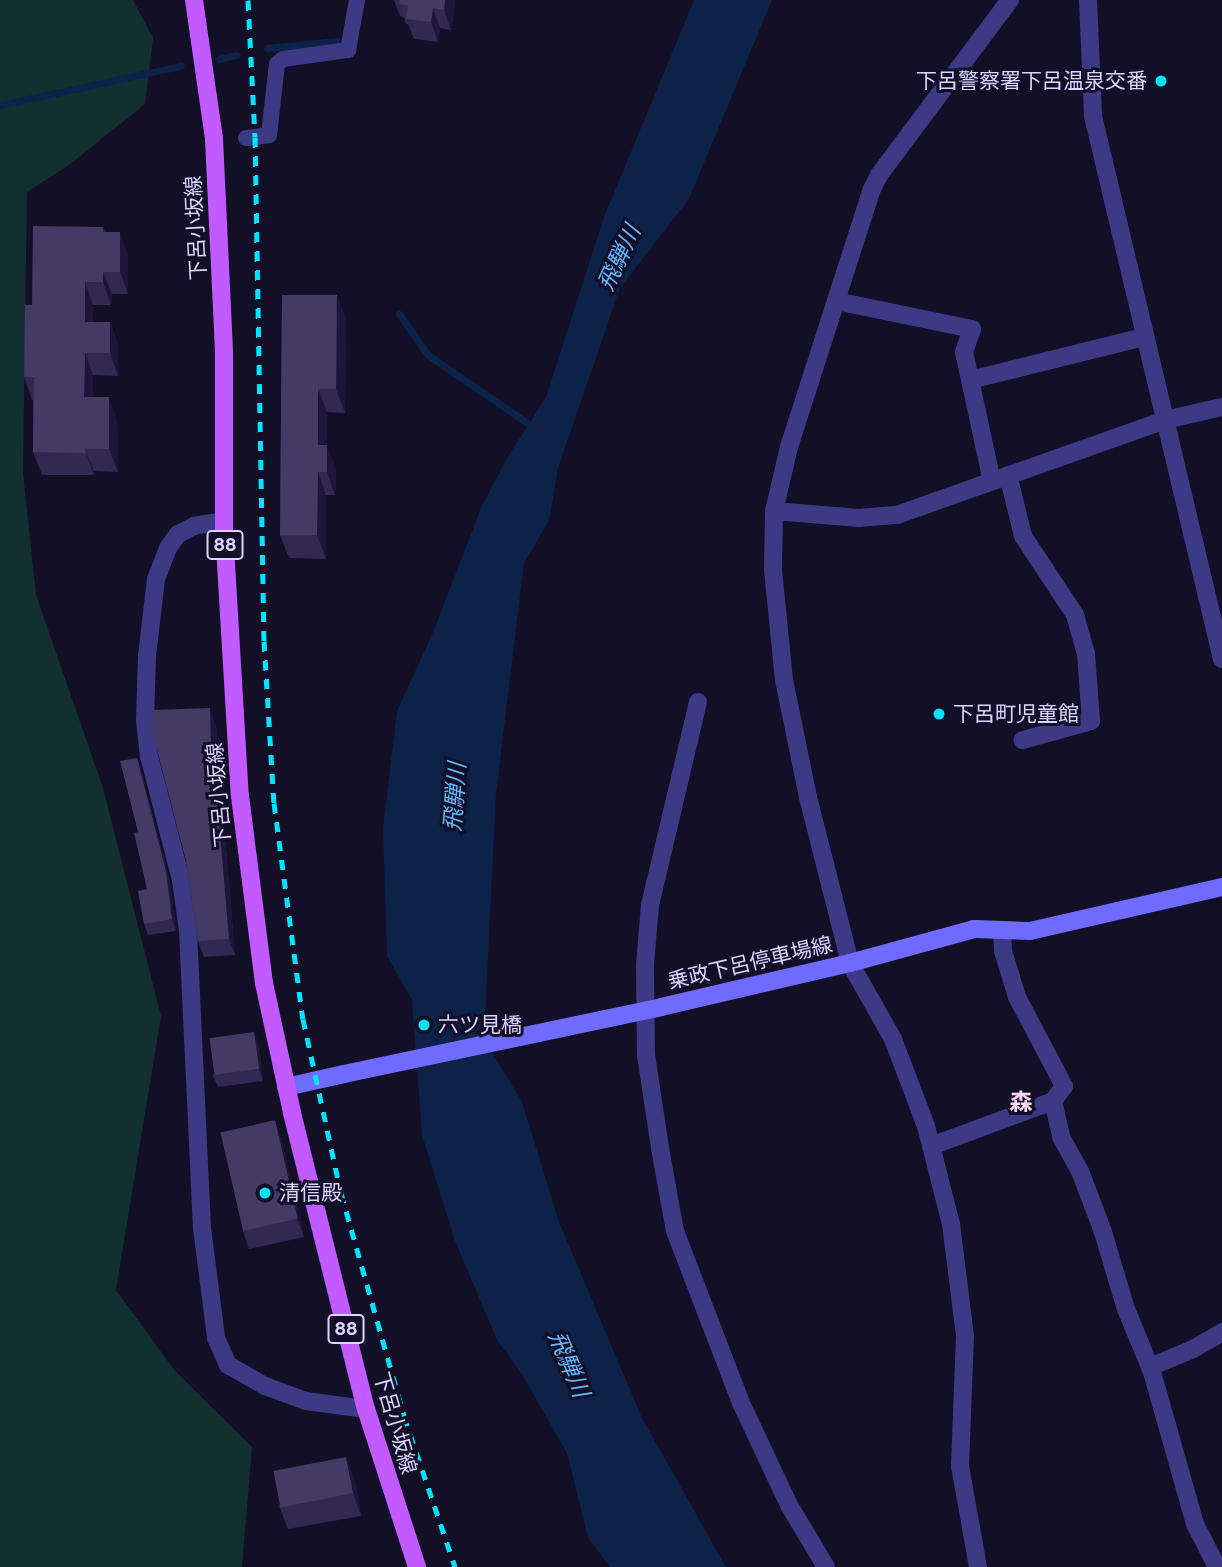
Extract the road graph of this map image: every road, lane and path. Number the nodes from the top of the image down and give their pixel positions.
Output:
1 (194, 0) edge
2 (357, 0) edge
3 (1010, 0) edge
4 (1088, 0) edge
5 (246, 138) dead end
6 (836, 301) junction
7 (1144, 337) junction
8 (970, 380) junction
9 (1222, 407) edge
10 (1165, 420) junction
11 (1000, 478) junction
12 (774, 511) junction
13 (224, 521) junction
14 (1222, 659) edge
15 (698, 702) dead end
16 (1023, 740) dead end
17 (1222, 887) edge
18 (1002, 930) junction
19 (850, 963) junction
20 (286, 1087) junction
21 (1053, 1101) junction
22 (931, 1146) junction
23 (1222, 1332) edge
24 (1150, 1367) junction
25 (366, 1409) junction
26 (411, 1563) edge
27 (826, 1567) edge
28 (978, 1567) edge
29 (1217, 1567) edge

1 - 13 main road, 下呂小坂線 / 88
2 - 5 street
3 - 6 street
4 - 7 street
6 - 8 street
6 - 12 street
7 - 8 street
7 - 10 street
8 - 11 street
9 - 10 street
10 - 11 street
10 - 14 street
11 - 12 street
11 - 16 street
12 - 19 street
13 - 20 main road, 下呂小坂線 / 88
13 - 25 street
15 - 27 street
17 - 18 main road, 乗政下呂停車場線
18 - 19 main road, 乗政下呂停車場線
18 - 21 street
19 - 20 main road, 乗政下呂停車場線, bridge
19 - 22 street
20 - 25 main road, 下呂小坂線 / 88
21 - 22 street
21 - 24 street
22 - 28 street
23 - 24 street
24 - 29 street
25 - 26 main road, 下呂小坂線 / 88

